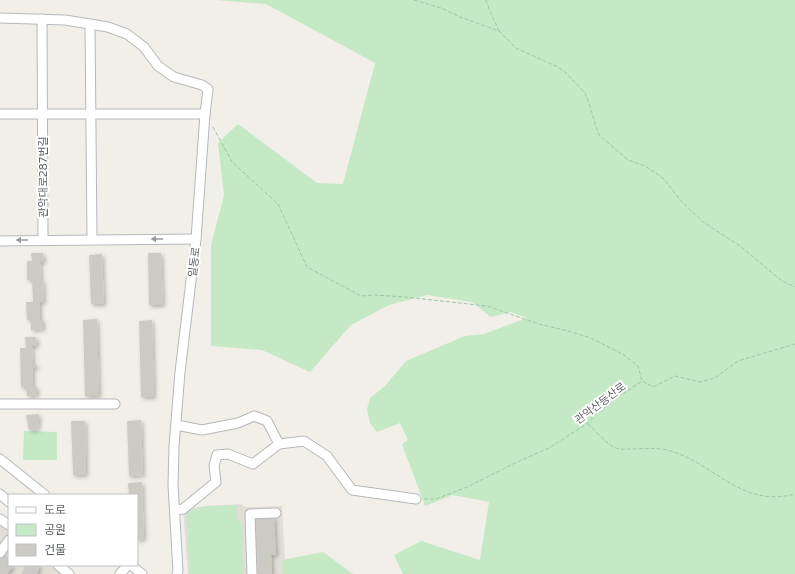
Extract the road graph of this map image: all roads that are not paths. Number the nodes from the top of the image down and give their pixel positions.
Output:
1 (0, 18) edge
2 (42, 20) junction
3 (90, 24) junction
4 (0, 114) edge
5 (43, 114) junction
6 (91, 114) junction
7 (205, 114) junction
8 (92, 239) junction
9 (196, 239) junction
10 (0, 240) edge
11 (44, 240) junction
12 (0, 404) edge
13 (115, 404) dead end
14 (176, 426) junction
15 (279, 444) junction
16 (0, 460) edge
17 (0, 494) edge
18 (43, 494) edge
19 (416, 499) road end
20 (8, 501) edge
21 (175, 510) junction
22 (276, 513) dead end
23 (0, 519) edge
24 (8, 525) edge
25 (8, 541) edge
26 (0, 553) edge
27 (59, 566) edge
28 (127, 566) edge
29 (132, 566) edge
30 (69, 574) edge
31 (120, 574) edge
32 (142, 574) edge
33 (177, 574) edge
34 (252, 574) edge

1 - 2 street, 일동로
2 - 3 street, 일동로
2 - 5 street
3 - 6 street
3 - 7 street, 일동로
4 - 5 street
5 - 6 street
5 - 11 street, 관악대로287번길
6 - 7 street
6 - 8 street
7 - 9 street, 일동로
9 -> 8 street
8 - 11 street
9 - 14 street, 일동로
11 -> 10 street
12 - 13 street
14 - 15 street
14 - 21 street, 일동로
15 - 19 street
15 - 21 street
16 - 18 street
17 - 20 street
21 - 33 street, 일동로
22 - 34 street
23 - 24 street
25 - 26 street
27 - 30 street
28 - 31 street
29 - 32 street

